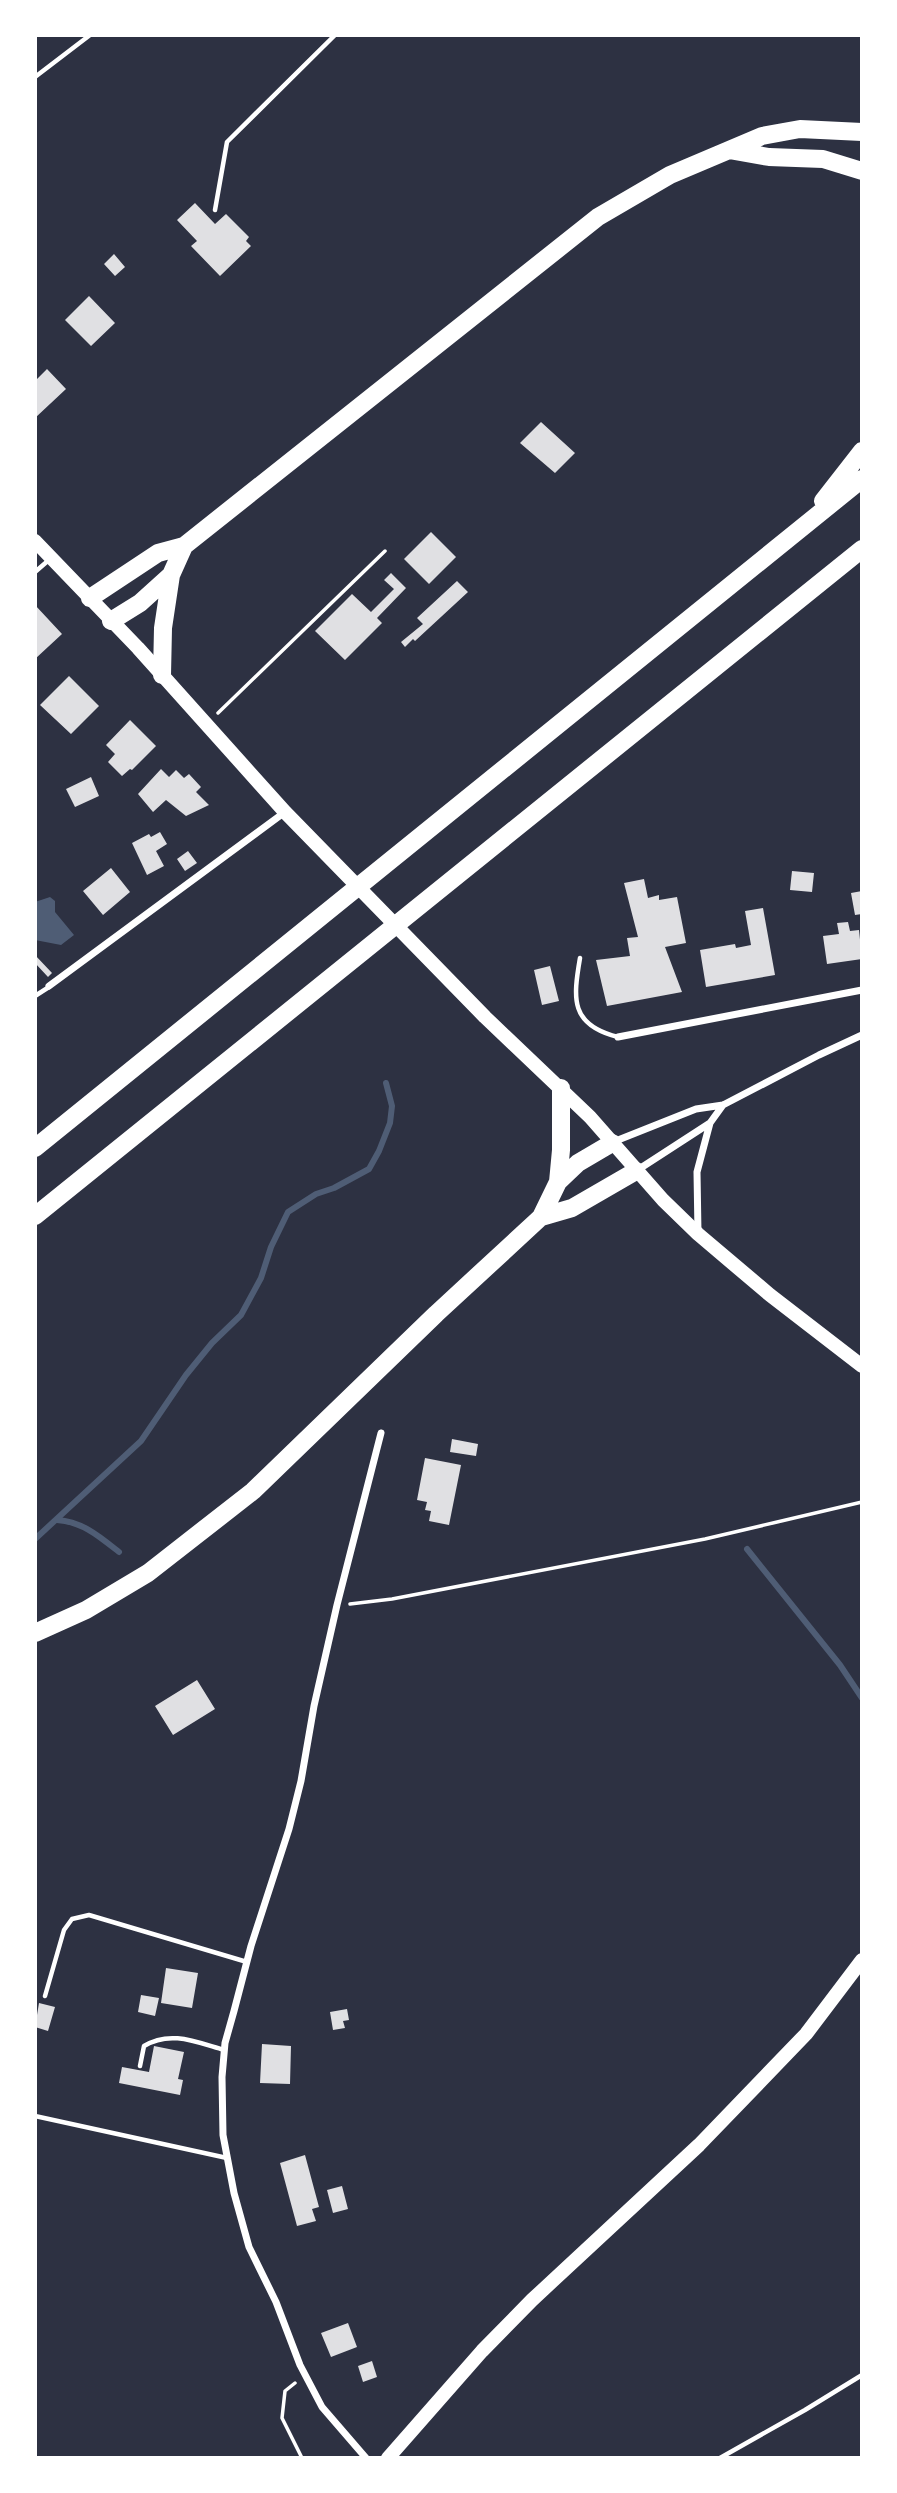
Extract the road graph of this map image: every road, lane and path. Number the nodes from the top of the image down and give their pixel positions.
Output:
1 (90, 35) edge
2 (335, 35) edge
3 (35, 77) edge
4 (862, 132) edge
5 (729, 150) junction
6 (862, 171) edge
7 (215, 209) dead end
8 (862, 451) edge
9 (862, 478) edge
10 (804, 525) junction
11 (35, 541) edge
12 (184, 546) junction
13 (862, 549) edge
14 (385, 551) dead end
15 (51, 558) junction
16 (35, 572) edge
17 (170, 575) junction
18 (90, 598) junction
19 (111, 621) junction
20 (162, 675) junction
21 (205, 724) junction
22 (285, 812) junction
23 (580, 958) dead end
24 (49, 986) joint
25 (862, 990) edge
26 (35, 996) edge
27 (862, 1035) edge
28 (618, 1037) joint
29 (561, 1088) junction
30 (723, 1105) junction
31 (710, 1123) junction
32 (612, 1143) junction
33 (35, 1148) edge
34 (636, 1171) junction
35 (558, 1182) junction
36 (35, 1216) edge
37 (541, 1217) junction
38 (698, 1234) junction
39 (862, 1366) edge
40 (381, 1433) dead end
41 (862, 1502) edge
42 (337, 1605) junction
43 (35, 1633) edge
44 (862, 1960) edge
45 (247, 1962) junction
46 (45, 1996) dead end
47 (225, 2050) junction
48 (140, 2066) dead end
49 (35, 2116) edge
50 (228, 2158) junction
51 (862, 2375) edge
52 (305, 2376) junction
53 (302, 2458) edge
54 (366, 2458) edge
55 (388, 2458) edge
56 (720, 2458) edge

1 - 3 lane
2 - 7 lane
4 - 5 highway
5 - 6 highway
5 - 12 highway
8 - 10 highway
9 - 10 highway
10 - 33 highway
11 - 15 main road
12 - 17 highway
12 - 18 highway
13 - 36 highway
14 - 21 path
15 - 16 lane
15 - 18 main road
17 - 19 highway
17 - 20 highway
18 - 19 main road
19 - 20 main road
20 - 21 main road
21 - 22 main road
22 - 24 street
22 - 29 main road
23 - 28 lane
24 - 26 lane
25 - 28 street
27 - 30 street
29 - 32 main road
29 - 35 highway
30 - 31 street
30 - 32 street
31 - 34 street
31 - 38 street
32 - 34 main road
32 - 35 highway
34 - 37 highway
34 - 38 main road
35 - 37 highway
37 - 43 highway
38 - 39 main road
40 - 42 street
41 - 42 path
42 - 45 street
44 - 55 main road
45 - 46 lane
45 - 47 street
47 - 48 lane
47 - 50 street
49 - 50 lane
50 - 52 street
51 - 56 lane
52 - 53 path
52 - 54 street

